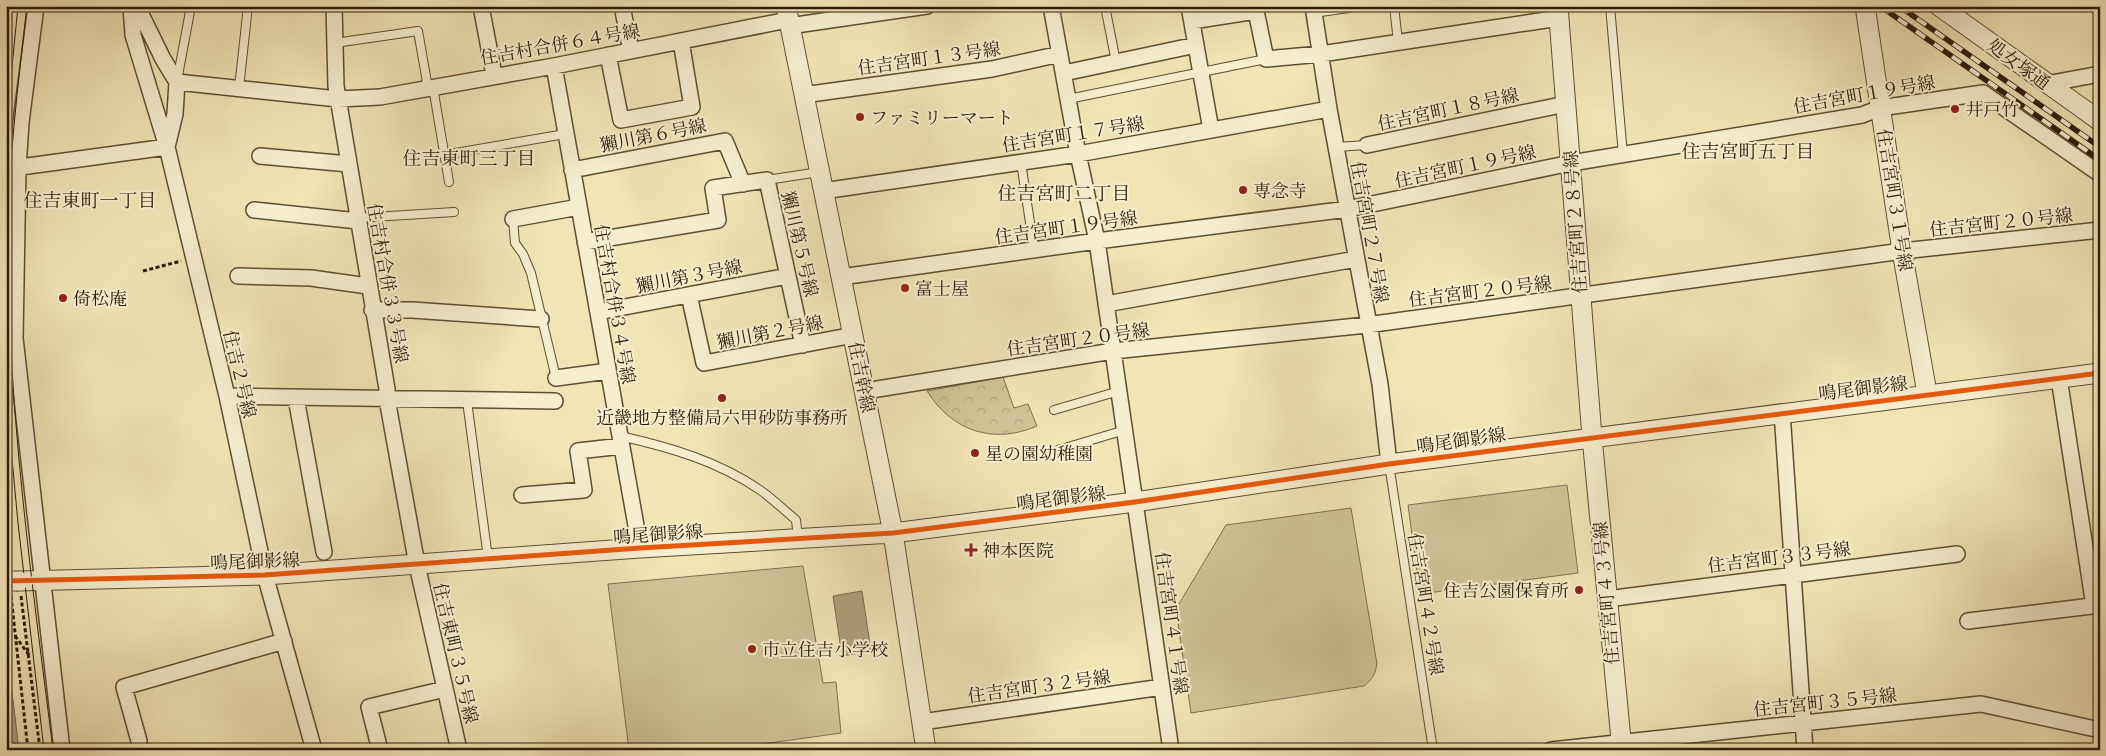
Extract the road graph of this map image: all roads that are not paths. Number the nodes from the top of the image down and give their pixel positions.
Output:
1 (36, 6) edge
2 (131, 6) edge
3 (137, 6) edge
4 (191, 6) edge
5 (248, 6) edge
6 (334, 6) edge
7 (481, 6) edge
8 (622, 6) edge
9 (928, 6) edge
10 (1051, 6) edge
11 (1105, 6) edge
12 (1362, 6) edge
13 (1394, 6) edge
14 (1610, 6) edge
15 (1939, 6) edge
16 (1863, 8) edge
17 (1314, 10) edge
18 (856, 12) edge
19 (1559, 12) edge
20 (1190, 14) edge
21 (788, 18) edge
22 (681, 41) junction
23 (1398, 42) junction
24 (335, 43) junction
25 (1196, 45) junction
26 (631, 51) junction
27 (1060, 54) junction
28 (1321, 54) junction
29 (608, 55) junction
30 (1266, 59) junction
31 (1116, 62) junction
32 (554, 66) junction
33 (1201, 71) junction
34 (1064, 73) junction
35 (2100, 74) edge
36 (494, 75) junction
37 (177, 82) junction
38 (2046, 84) junction
39 (431, 87) junction
40 (239, 88) junction
41 (803, 94) junction
42 (338, 99) junction
43 (1068, 99) junction
44 (1566, 104) junction
45 (1880, 108) junction
46 (1329, 109) junction
47 (2100, 121) edge
48 (1211, 130) junction
49 (566, 134) junction
50 (1367, 145) joint
51 (167, 147) junction
52 (1336, 147) junction
53 (1078, 154) junction
54 (444, 155) junction
55 (1623, 155) junction
56 (260, 156) dead end
57 (1021, 162) junction
58 (1571, 163) junction
59 (349, 164) junction
60 (12, 169) edge
61 (572, 170) junction
62 (819, 172) junction
63 (2100, 174) edge
64 (767, 180) junction
65 (449, 182) dead end
66 (743, 184) junction
67 (823, 191) junction
68 (579, 207) junction
69 (1348, 209) junction
70 (254, 210) dead end
71 (454, 212) dead end
72 (358, 219) junction
73 (513, 219) joint
74 (2100, 230) edge
75 (1097, 241) junction
76 (585, 242) junction
77 (1034, 250) junction
78 (1902, 251) junction
79 (1356, 260) junction
80 (238, 276) dead end
81 (788, 276) junction
82 (841, 277) junction
83 (368, 286) junction
84 (689, 295) junction
85 (1581, 296) junction
86 (1106, 304) junction
87 (372, 310) junction
88 (598, 312) junction
89 (542, 319) junction
90 (1368, 325) junction
91 (854, 335) junction
92 (803, 345) junction
93 (1113, 350) junction
94 (608, 370) junction
95 (2100, 373) edge
96 (556, 378) joint
97 (2059, 378) junction
98 (865, 391) junction
99 (1119, 391) junction
100 (1927, 393) junction
101 (227, 396) junction
102 (296, 398) junction
103 (387, 400) junction
104 (467, 400) junction
105 (555, 401) dead end
106 (1054, 410) dead end
107 (1782, 412) junction
108 (1125, 430) junction
109 (1592, 437) junction
110 (621, 441) junction
111 (1058, 450) dead end
112 (1390, 464) junction
113 (522, 495) dead end
114 (1135, 502) junction
115 (893, 533) junction
116 (798, 538) junction
117 (640, 548) junction
118 (324, 552) dead end
119 (1957, 554) dead end
120 (488, 560) junction
121 (417, 565) junction
122 (1792, 574) junction
123 (265, 575) junction
124 (11, 581) edge
125 (42, 581) junction
126 (1607, 599) junction
127 (2097, 605) edge
128 (1968, 621) dead end
129 (284, 640) junction
130 (1162, 687) junction
131 (445, 689) junction
132 (922, 722) junction
133 (1802, 724) junction
134 (2100, 730) edge
135 (139, 740) dead end
136 (1621, 746) edge
137 (62, 750) edge
138 (314, 750) edge
139 (380, 750) edge
140 (459, 750) edge
141 (926, 750) edge
142 (1171, 750) edge
143 (1433, 750) edge
144 (1552, 750) edge
145 (1805, 750) edge

1 - 60 street
2 - 51 street, 住吉２号線
3 - 37 street
4 - 37 lane
5 - 40 lane
6 - 24 street, 住吉村合併３３号線
7 - 36 street
8 - 26 street
9 - 18 street, 住吉村合併６４号線
10 - 27 street, 住吉宮町４１号線
11 - 31 lane
12 - 17 lane
13 - 23 lane
14 - 55 lane
15 - 38 street, 処女塚通
16 - 45 street, 住吉宮町３１号線
17 - 28 street, 住吉宮町２７号線
18 - 21 street, 住吉村合併６４号線
19 - 23 street
19 - 44 street, 住吉宮町２８号線
20 - 25 street
20 - 30 street
21 - 22 street, 住吉村合併６４号線
21 - 41 street, 住吉幹線
22 - 26 street, 住吉村合併６４号線
22 - 29 street
23 - 28 street
24 - 39 lane
24 - 42 street, 住吉村合併３３号線
25 - 31 street
25 - 33 street
26 - 29 street, 住吉村合併６４号線
27 - 34 street, 住吉宮町４１号線
27 - 41 street, 住吉宮町１３号線
28 - 30 street
28 - 46 street, 住吉宮町２７号線
29 - 32 street, 住吉村合併６４号線
30 - 33 lane
31 - 34 street
32 - 36 street, 住吉村合併６４号線
32 - 49 street, 住吉村合併３４号線
33 - 43 lane
33 - 48 street
34 - 43 street, 住吉宮町４１号線
35 - 38 street
36 - 39 street, 住吉村合併６４号線
37 - 40 street, 住吉村合併６４号線
37 - 51 street
38 - 47 street, 処女塚通
39 - 42 street, 住吉村合併６４号線
39 - 54 lane
40 - 42 street, 住吉村合併６４号線
41 - 62 street, 住吉幹線
42 - 59 street, 住吉村合併３３号線
43 - 53 street, 住吉宮町４１号線
44 - 50 street, 住吉宮町１８号線
44 - 58 street, 住吉宮町２８号線
45 - 55 street, 住吉宮町１９号線
45 - 63 street, 住吉宮町１９号線
45 - 78 street, 住吉宮町３１号線
46 - 48 street, 住吉宮町１７号線
46 - 52 street, 住吉宮町２７号線
48 - 53 street, 住吉宮町１７号線
49 - 54 lane
49 - 61 street, 住吉村合併３４号線
50 - 52 lane, 住吉宮町１８号線
51 - 60 street
51 - 101 street, 住吉２号線
52 - 69 street, 住吉宮町２７号線
53 - 57 street, 住吉宮町１７号線
53 - 75 street, 住吉宮町４１号線
54 - 65 lane
55 - 58 street, 住吉宮町１９号線
56 - 59 street
57 - 67 street, 住吉宮町１７号線
57 - 77 lane
58 - 69 street, 住吉宮町１９号線
58 - 85 street, 住吉宮町２８号線
59 - 72 street, 住吉村合併３３号線
60 - 125 street
61 - 66 street, 獺川第６号線
61 - 68 street, 住吉村合併３４号線
62 - 64 lane
62 - 67 street, 住吉幹線
64 - 66 street
64 - 81 street, 獺川第５号線
66 - 76 street
67 - 82 street, 住吉幹線
68 - 73 street
68 - 76 street, 住吉村合併３４号線
69 - 75 street, 住吉宮町１９号線
69 - 79 street, 住吉宮町２７号線
70 - 72 street
71 - 72 lane
72 - 83 street, 住吉村合併３３号線
73 - 89 lane
74 - 78 street, 住吉宮町２０号線
75 - 77 street, 住吉宮町１９号線
75 - 86 street, 住吉宮町４１号線
76 - 88 street, 住吉村合併３４号線
77 - 82 street, 住吉宮町１９号線
78 - 85 street, 住吉宮町２０号線
78 - 100 street, 住吉宮町３１号線
79 - 86 street
79 - 90 street, 住吉宮町２７号線
80 - 83 street
81 - 84 street, 獺川第３号線
81 - 92 street, 獺川第５号線
82 - 91 street, 住吉幹線
83 - 87 street, 住吉村合併３３号線
84 - 88 street, 獺川第３号線
84 - 92 street, 獺川第２号線
85 - 90 street, 住吉宮町２０号線
85 - 109 street, 住吉宮町２８号線
86 - 93 street, 住吉宮町４１号線
87 - 89 street
87 - 103 street, 住吉村合併３３号線
88 - 94 street, 住吉村合併３４号線
89 - 96 lane
90 - 93 street, 住吉宮町２０号線
90 - 112 street, 住吉宮町２７号線
91 - 92 street, 獺川第２号線
91 - 98 street, 住吉幹線
93 - 98 street, 住吉宮町２０号線
93 - 99 street, 住吉宮町４１号線
94 - 96 street
94 - 110 street, 住吉村合併３４号線
95 - 97 street, 鳴尾御影線
97 - 100 street, 鳴尾御影線
97 - 127 street
98 - 115 street, 住吉幹線
99 - 106 lane
99 - 108 street, 住吉宮町４１号線
100 - 107 street, 鳴尾御影線
101 - 102 street
101 - 123 street, 住吉２号線
102 - 103 street
102 - 118 street
103 - 104 street
103 - 121 street, 住吉村合併３３号線
104 - 105 street
104 - 120 lane
107 - 109 street, 鳴尾御影線
107 - 122 street
108 - 111 lane
108 - 114 street, 住吉宮町４１号線
109 - 112 street, 鳴尾御影線
109 - 126 street, 住吉宮町４３号線
110 - 113 street
110 - 116 lane
110 - 117 street, 住吉村合併３４号線
112 - 114 street, 鳴尾御影線
112 - 143 lane, 住吉宮町４２号線
114 - 115 street, 鳴尾御影線
114 - 130 street, 住吉宮町４１号線
115 - 116 street, 鳴尾御影線
115 - 132 street, 住吉幹線
116 - 117 street, 鳴尾御影線
117 - 120 street, 鳴尾御影線
119 - 122 street, 住吉宮町３３号線
120 - 121 street, 鳴尾御影線
121 - 123 street, 鳴尾御影線
121 - 131 street, 住吉東町３５号線
122 - 126 street, 住吉宮町３３号線
122 - 133 street
123 - 125 street, 鳴尾御影線
123 - 129 street, 住吉２号線
124 - 125 street, 鳴尾御影線
125 - 137 street
126 - 136 street, 住吉宮町４３号線
127 - 128 street
129 - 135 street
129 - 138 street, 住吉２号線
130 - 132 street, 住吉宮町３２号線
130 - 142 street, 住吉宮町４１号線
131 - 139 street
131 - 140 street, 住吉東町３５号線
132 - 141 street, 住吉幹線
133 - 134 street, 住吉宮町３５号線
133 - 136 street, 住吉宮町３５号線
133 - 145 street
136 - 144 street, 住吉宮町３５号線

